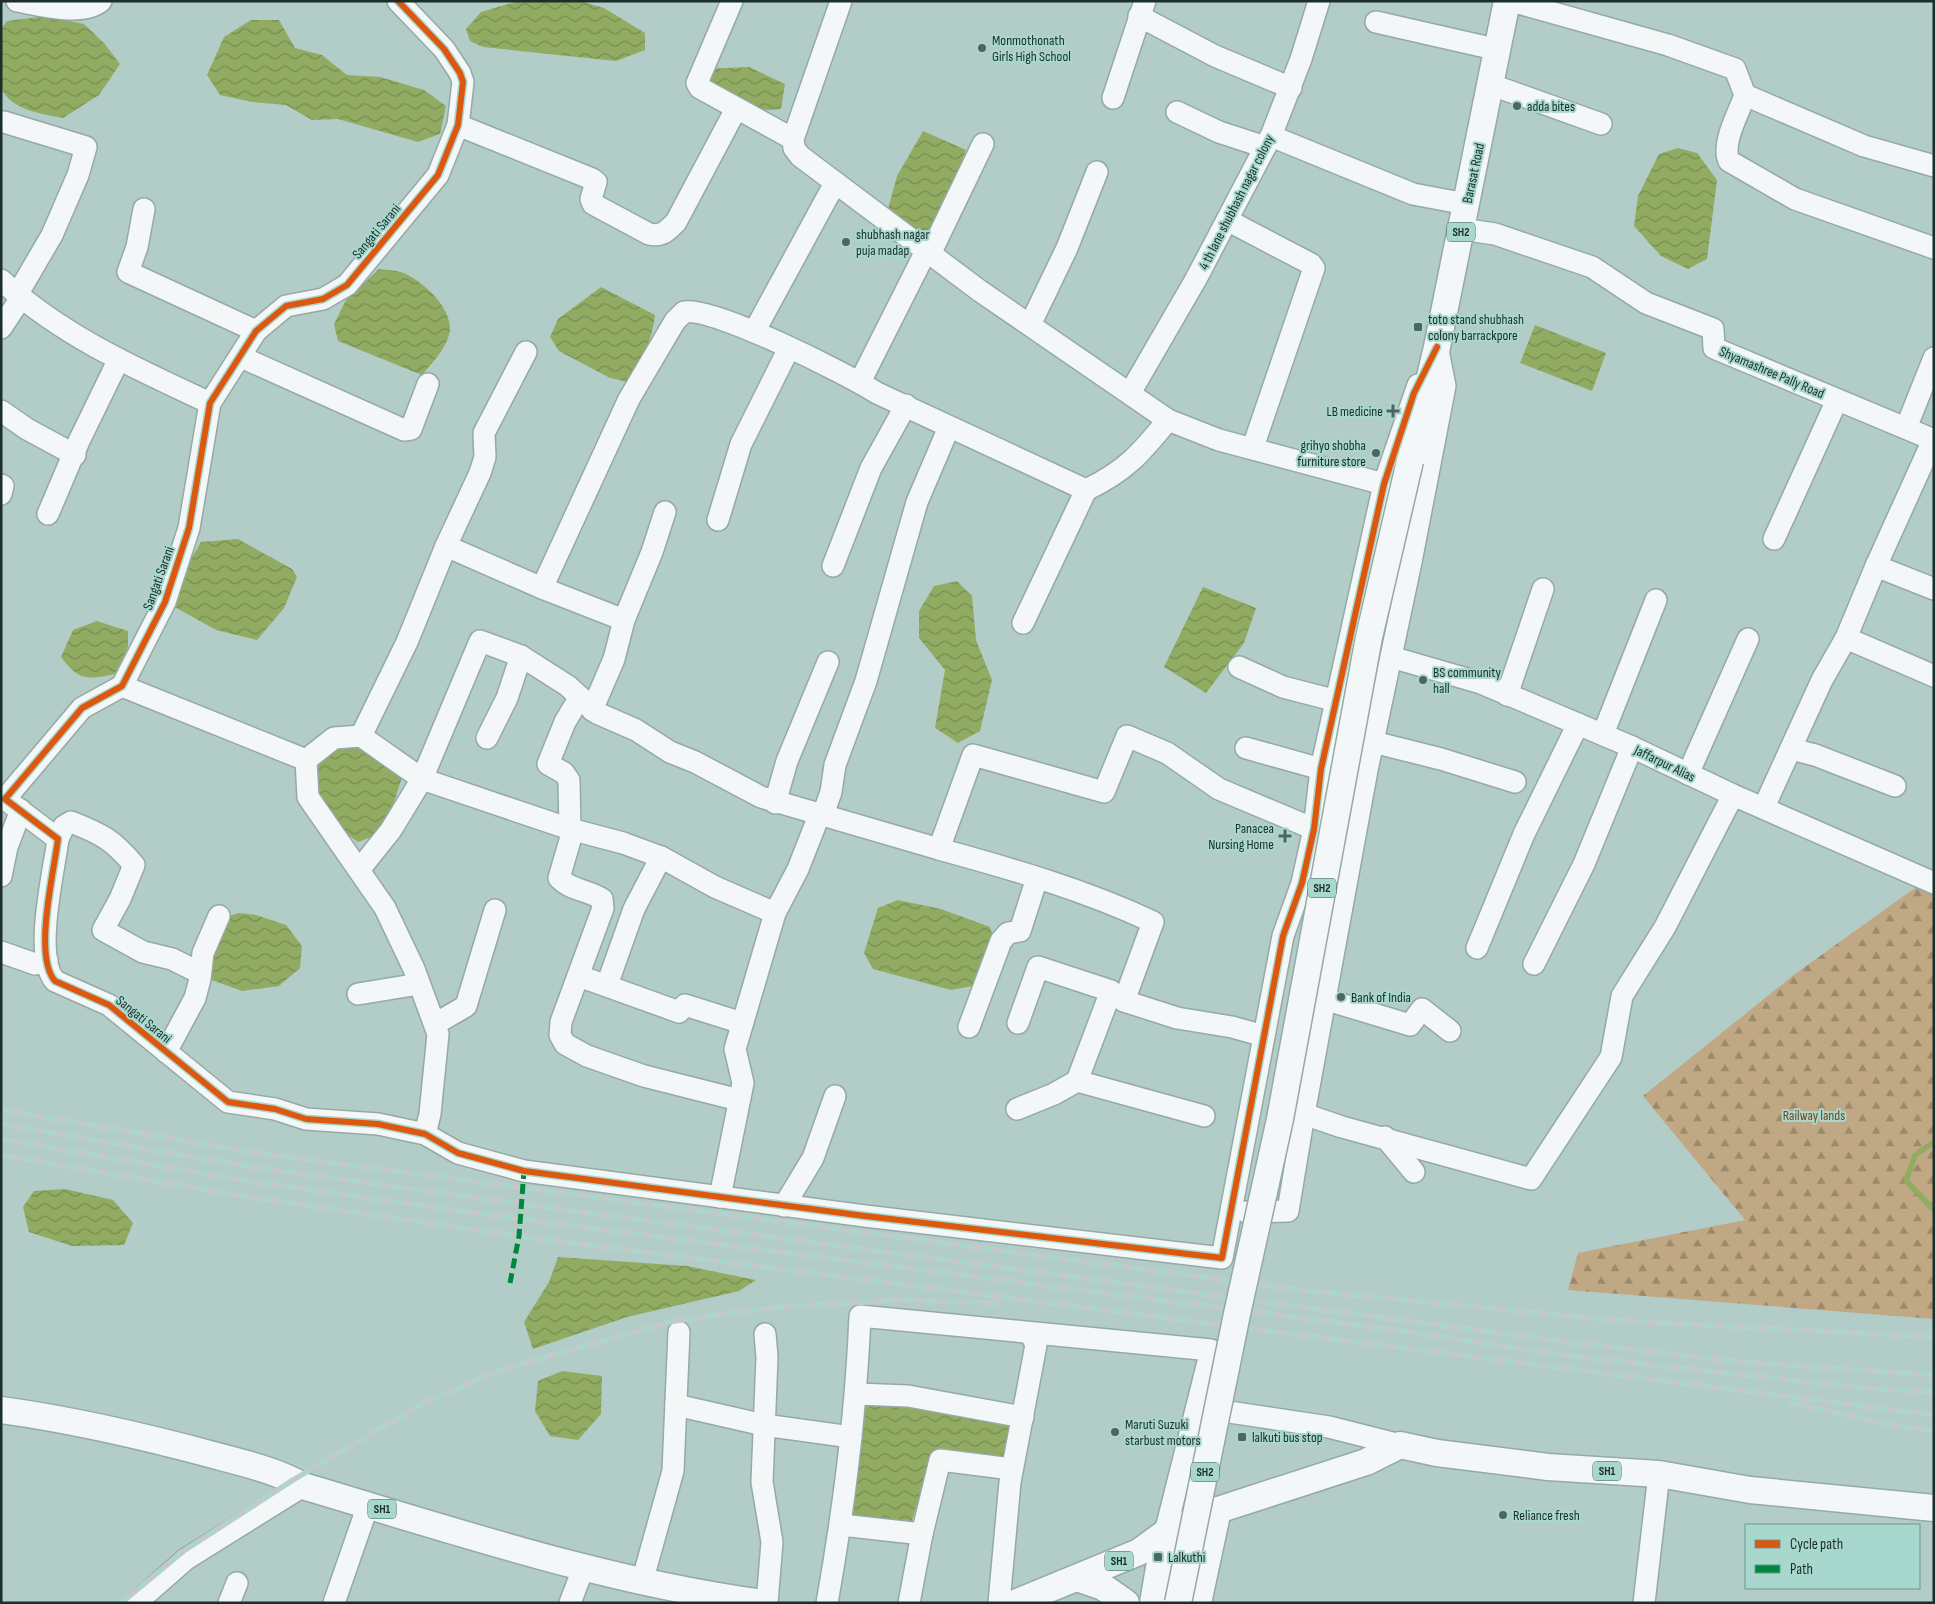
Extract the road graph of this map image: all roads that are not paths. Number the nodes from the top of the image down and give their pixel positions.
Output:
1 (17, 1) edge
2 (101, 1) edge
3 (398, 1) edge
4 (732, 1) edge
5 (841, 1) edge
6 (1319, 1) edge
7 (1509, 1) edge
8 (1142, 9) edge
9 (1376, 22) dead end
10 (1499, 50) junction
11 (1492, 85) junction
12 (1291, 88) junction
13 (1745, 95) junction
14 (1113, 98) dead end
15 (736, 108) junction
16 (1177, 112) dead end
17 (2, 123) edge
18 (1601, 124) dead end
19 (458, 125) junction
20 (793, 139) junction
21 (1268, 142) junction
22 (983, 144) dead end
23 (1934, 166) edge
24 (1097, 172) dead end
25 (835, 182) junction
26 (144, 209) dead end
27 (1464, 217) junction
28 (1227, 220) junction
29 (1934, 248) edge
30 (928, 252) junction
31 (1, 280) edge
32 (19, 296) junction
33 (1030, 325) junction
34 (1, 328) edge
35 (256, 330) junction
36 (754, 332) junction
37 (1437, 347) junction
38 (789, 348) junction
39 (526, 352) dead end
40 (241, 357) junction
41 (1934, 358) edge
42 (118, 361) junction
43 (860, 382) junction
44 (428, 384) dead end
45 (1130, 393) junction
46 (1837, 400) junction
47 (210, 403) junction
48 (906, 405) junction
49 (1, 411) edge
50 (1168, 420) junction
51 (950, 427) junction
52 (1906, 428) junction
53 (1934, 440) edge
54 (1253, 447) junction
55 (75, 456) junction
56 (1384, 484) junction
57 (1, 485) edge
58 (1086, 490) junction
59 (1, 494) edge
60 (664, 512) dead end
61 (48, 514) dead end
62 (718, 520) dead end
63 (1774, 539) dead end
64 (446, 546) junction
65 (833, 566) dead end
66 (1876, 566) junction
67 (542, 588) junction
68 (1543, 589) dead end
69 (1934, 589) edge
70 (1656, 600) dead end
71 (624, 620) junction
72 (1023, 623) dead end
73 (1748, 638) dead end
74 (1846, 638) junction
75 (521, 656) junction
76 (1391, 657) junction
77 (828, 662) dead end
78 (1239, 667) dead end
79 (1934, 676) edge
80 (122, 686) junction
81 (1507, 695) junction
82 (1336, 701) junction
83 (586, 704) junction
84 (1578, 724) junction
85 (1604, 734) junction
86 (361, 736) junction
87 (488, 738) dead end
88 (1374, 742) junction
89 (1632, 747) junction
90 (1246, 748) dead end
91 (1791, 749) junction
92 (306, 760) junction
93 (1321, 768) junction
94 (1688, 774) junction
95 (422, 779) junction
96 (1515, 782) dead end
97 (1896, 786) dead end
98 (1733, 795) junction
99 (775, 802) junction
100 (9, 803) edge
101 (1764, 807) junction
102 (820, 813) junction
103 (570, 829) junction
104 (1314, 829) junction
105 (58, 839) junction
106 (939, 849) junction
107 (661, 857) junction
108 (359, 870) junction
109 (1, 876) edge
110 (1037, 878) junction
111 (1934, 883) edge
112 (494, 910) dead end
113 (776, 913) junction
114 (219, 916) dead end
115 (1477, 948) dead end
116 (1, 952) edge
117 (47, 960) junction
118 (1534, 964) dead end
119 (200, 972) junction
120 (579, 976) junction
121 (419, 984) junction
122 (607, 985) junction
123 (358, 994) dead end
124 (1118, 996) junction
125 (1324, 999) junction
126 (742, 1023) junction
127 (1018, 1023) dead end
128 (434, 1024) junction
129 (969, 1027) dead end
130 (1450, 1031) dead end
131 (1264, 1036) junction
132 (166, 1052) junction
133 (1077, 1081) junction
134 (835, 1096) dead end
135 (739, 1100) junction
136 (1017, 1109) dead end
137 (1304, 1114) junction
138 (1204, 1116) dead end
139 (425, 1134) junction
140 (1385, 1138) junction
141 (1414, 1172) dead end
142 (720, 1197) junction
143 (784, 1206) junction
144 (1230, 1212) junction
145 (679, 1332) dead end
146 (765, 1334) dead end
147 (1031, 1334) junction
148 (857, 1394) junction
149 (676, 1405) junction
150 (1196, 1407) junction
151 (1, 1410) edge
152 (1023, 1417) junction
153 (764, 1425) junction
154 (851, 1437) junction
155 (1400, 1445) junction
156 (1012, 1469) junction
157 (1659, 1474) junction
158 (303, 1486) junction
159 (368, 1505) junction
160 (1934, 1508) edge
161 (1218, 1510) junction
162 (840, 1525) junction
163 (1165, 1533) junction
164 (922, 1534) junction
165 (583, 1569) junction
166 (1077, 1578) junction
167 (642, 1582) junction
168 (237, 1583) dead end
169 (672, 1595) edge
170 (136, 1603) edge
171 (229, 1603) edge
172 (334, 1603) edge
173 (570, 1603) edge
174 (763, 1603) edge
175 (768, 1603) edge
176 (827, 1603) edge
177 (909, 1603) edge
178 (999, 1603) edge
179 (1015, 1603) edge
180 (1126, 1603) edge
181 (1153, 1603) edge
182 (1178, 1603) edge
183 (1198, 1603) edge
184 (1644, 1603) edge

1 - 2 street
3 - 19 street, Sangati Sarani
4 - 15 street
5 - 20 street
6 - 12 street, 4 th lane shubhash nagar colony
7 - 10 main road, Barasat Road / SH2
7 - 13 street
8 - 12 street
8 - 14 street
9 - 10 street
10 - 11 main road, Barasat Road / SH2
11 - 18 street
11 - 27 main road, Barasat Road / SH2
12 - 21 street, 4 th lane shubhash nagar colony
13 - 23 street
13 - 29 street
15 - 19 street
15 - 20 street
16 - 21 street
17 - 32 street
19 - 35 street, Sangati Sarani
20 - 25 street
21 - 27 street
21 - 28 street, 4 th lane shubhash nagar colony
22 - 30 street
24 - 33 street
25 - 30 street
25 - 36 street
26 - 35 street
27 - 37 main road, Barasat Road / SH2
27 - 46 street, Shyamashree Pally Road
28 - 45 street, 4 th lane shubhash nagar colony
28 - 54 street
30 - 33 street
30 - 43 street
31 - 32 street
32 - 34 street
32 - 42 street
33 - 45 street
35 - 40 street, Sangati Sarani
36 - 38 street
36 - 67 street
37 - 56 street
37 - 76 street
37 - 182 main road, Barasat Road / SH2, bridge
38 - 43 street
38 - 62 street
39 - 64 street
40 - 44 street
40 - 47 street, Sangati Sarani
41 - 52 street
42 - 47 street
42 - 55 street
43 - 48 street
45 - 50 street
46 - 52 street, Shyamashree Pally Road
46 - 63 street
47 - 80 street, Sangati Sarani
48 - 51 street
48 - 65 street
49 - 55 street
50 - 54 street
50 - 58 street
51 - 58 street
51 - 102 street
52 - 53 street, Shyamashree Pally Road
53 - 66 street
54 - 56 street
55 - 61 street
56 - 82 street
57 - 59 street
58 - 72 street
60 - 71 street
64 - 67 street
64 - 86 street
66 - 69 street
66 - 74 street
67 - 71 street
68 - 81 street
70 - 85 street
71 - 83 street
73 - 94 street
74 - 79 street
74 - 91 street
75 - 83 street
75 - 87 street
75 - 95 street
76 - 81 street, Jaffarpur Alias
76 - 88 street
77 - 99 street
78 - 82 street
80 - 92 street
80 - 100 street
81 - 84 street, Jaffarpur Alias
82 - 93 street
83 - 99 street
83 - 103 street
84 - 85 street, Jaffarpur Alias
84 - 115 street
85 - 89 street, Jaffarpur Alias
86 - 92 street
86 - 95 street
88 - 96 street
88 - 125 street
89 - 94 street, Jaffarpur Alias
89 - 118 street
90 - 93 street
91 - 97 street
91 - 101 street
92 - 108 street
93 - 104 street
94 - 98 street, Jaffarpur Alias
95 - 103 street
95 - 108 street
98 - 101 street, Jaffarpur Alias
98 - 140 street
99 - 102 street
100 - 105 street
100 - 109 street
101 - 111 street, Jaffarpur Alias
102 - 106 street
102 - 113 street
103 - 107 street
103 - 120 street
104 - 106 street
104 - 131 street
105 - 117 street, Sangati Sarani
105 - 119 street
106 - 110 street
107 - 113 street
107 - 122 street
108 - 121 street
110 - 124 street
110 - 129 street
112 - 128 street
113 - 126 street
114 - 119 street
116 - 117 street
117 - 132 street, Sangati Sarani
119 - 132 street
120 - 122 street
120 - 135 street
121 - 123 street
121 - 128 street
122 - 126 street
124 - 127 street
124 - 131 street
124 - 133 street
125 - 130 street
125 - 137 street
126 - 135 street
128 - 139 street
131 - 144 street
132 - 139 street, Sangati Sarani
133 - 136 street
133 - 138 street
134 - 143 street
135 - 142 street
137 - 140 street
137 - 144 street
139 - 142 street, Sangati Sarani
140 - 141 street
142 - 143 street, Sangati Sarani
143 - 144 street, Sangati Sarani
145 - 149 street
146 - 153 street
147 - 148 street
147 - 150 street
147 - 152 street
148 - 152 street
148 - 154 street
149 - 153 street
149 - 167 street
150 - 155 street
150 - 163 street
151 - 158 main road, SH1
152 - 156 street
153 - 154 street
153 - 175 street
154 - 162 street
155 - 157 main road, SH1
155 - 161 main road, SH1
156 - 164 street
156 - 178 street
157 - 160 main road, SH1
157 - 184 street
158 - 159 main road, SH1
158 - 170 street
159 - 165 main road, SH1
159 - 172 street
161 - 163 main road, SH1
161 - 183 main road
162 - 164 street
162 - 176 street
163 - 166 main road, SH1
163 - 181 main road
164 - 177 street
165 - 167 main road, SH1
165 - 173 street
166 - 179 main road, SH1
166 - 180 main road
167 - 169 main road, SH1
168 - 171 street
169 - 174 main road, SH1

